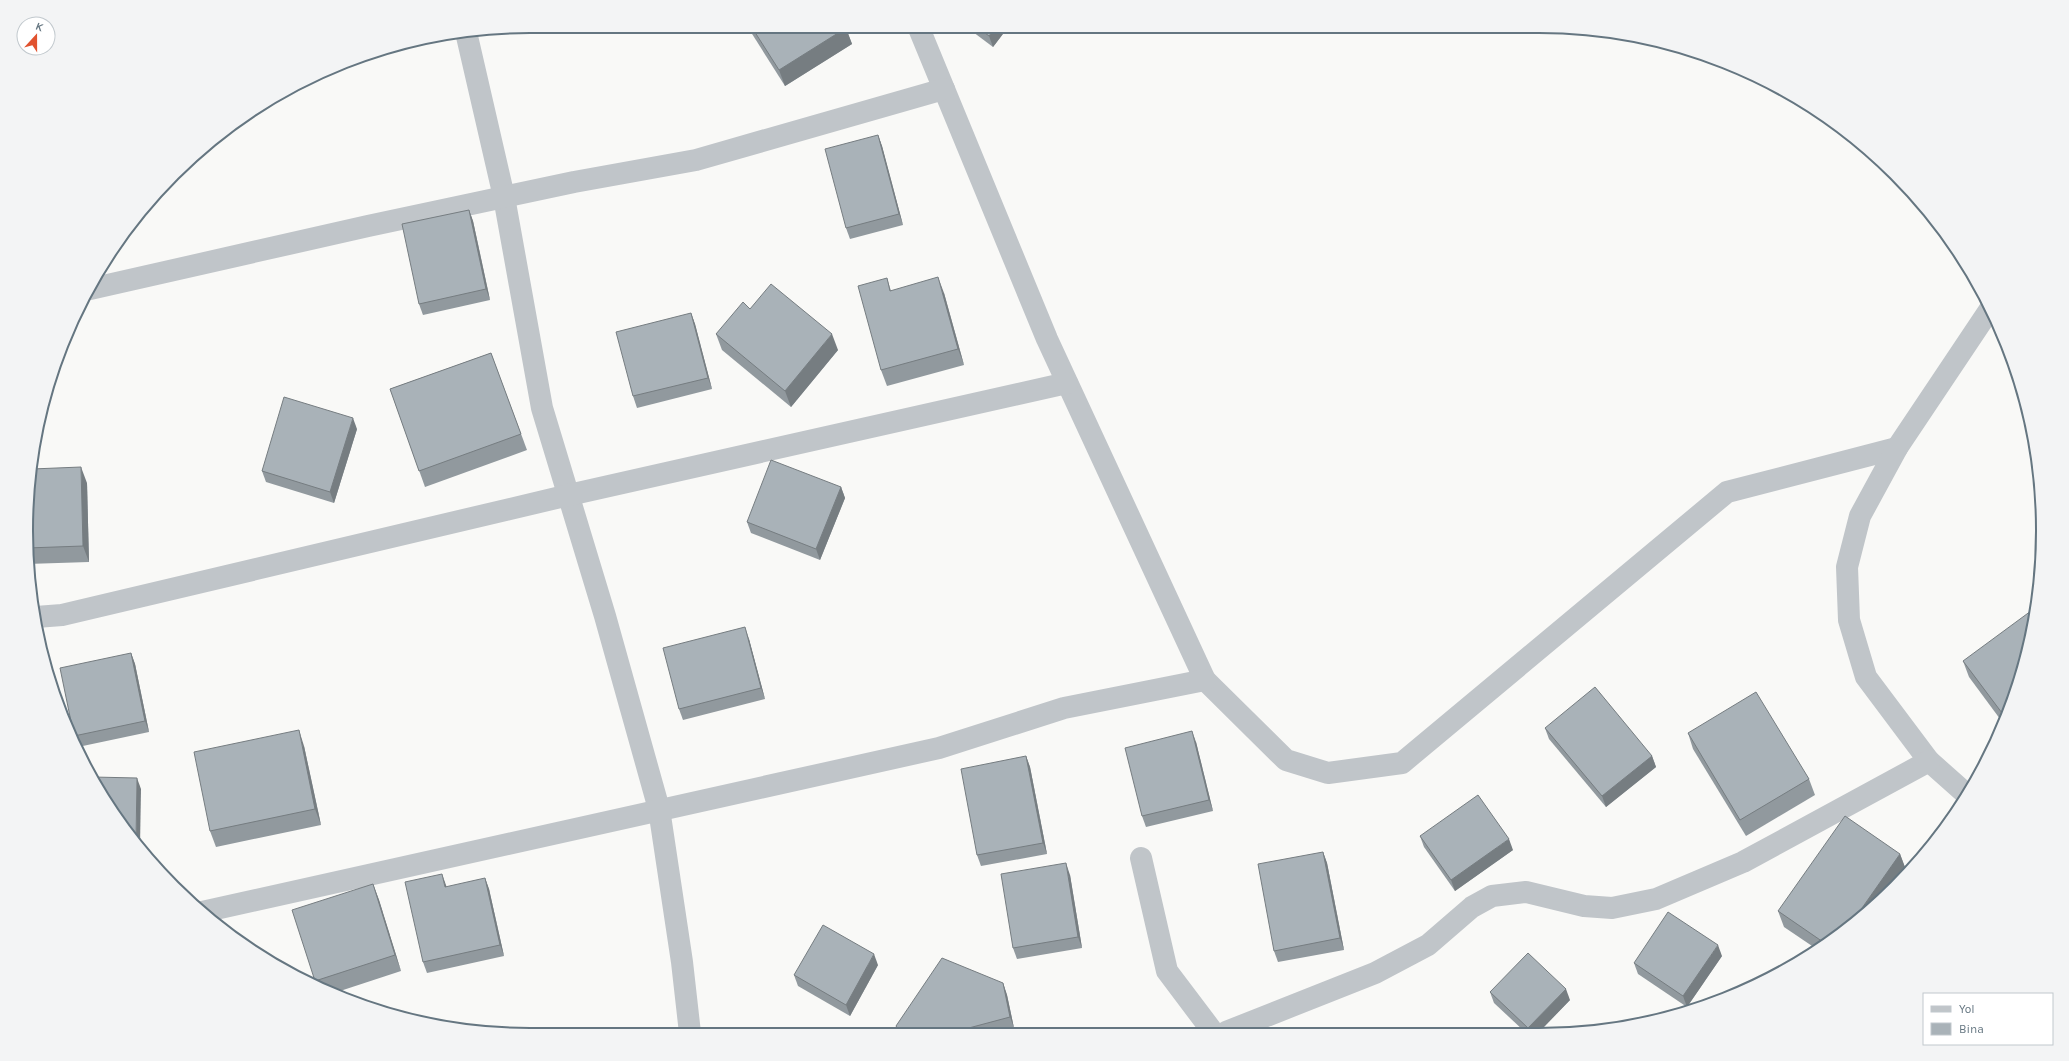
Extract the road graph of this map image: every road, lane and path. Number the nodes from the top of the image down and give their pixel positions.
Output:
1 (921, 33) edge
2 (467, 37) edge
3 (944, 89) junction
4 (504, 197) junction
5 (97, 287) edge
6 (1987, 314) edge
7 (1067, 383) junction
8 (1897, 448) junction
9 (569, 495) junction
10 (41, 617) edge
11 (1205, 680) junction
12 (1929, 761) junction
13 (1962, 790) edge
14 (659, 809) junction
15 (1140, 858) dead end
16 (209, 910) edge
17 (689, 1028) edge
18 (1210, 1028) edge
19 (1236, 1028) edge

1 - 3 street
2 - 4 street
3 - 4 street
3 - 7 street
4 - 5 street
4 - 9 street
6 - 8 street
7 - 9 street
7 - 11 street
8 - 11 street
8 - 12 street
9 - 10 street
9 - 14 street
11 - 14 street
12 - 13 street
12 - 19 street
14 - 16 street
14 - 17 street
15 - 18 street

